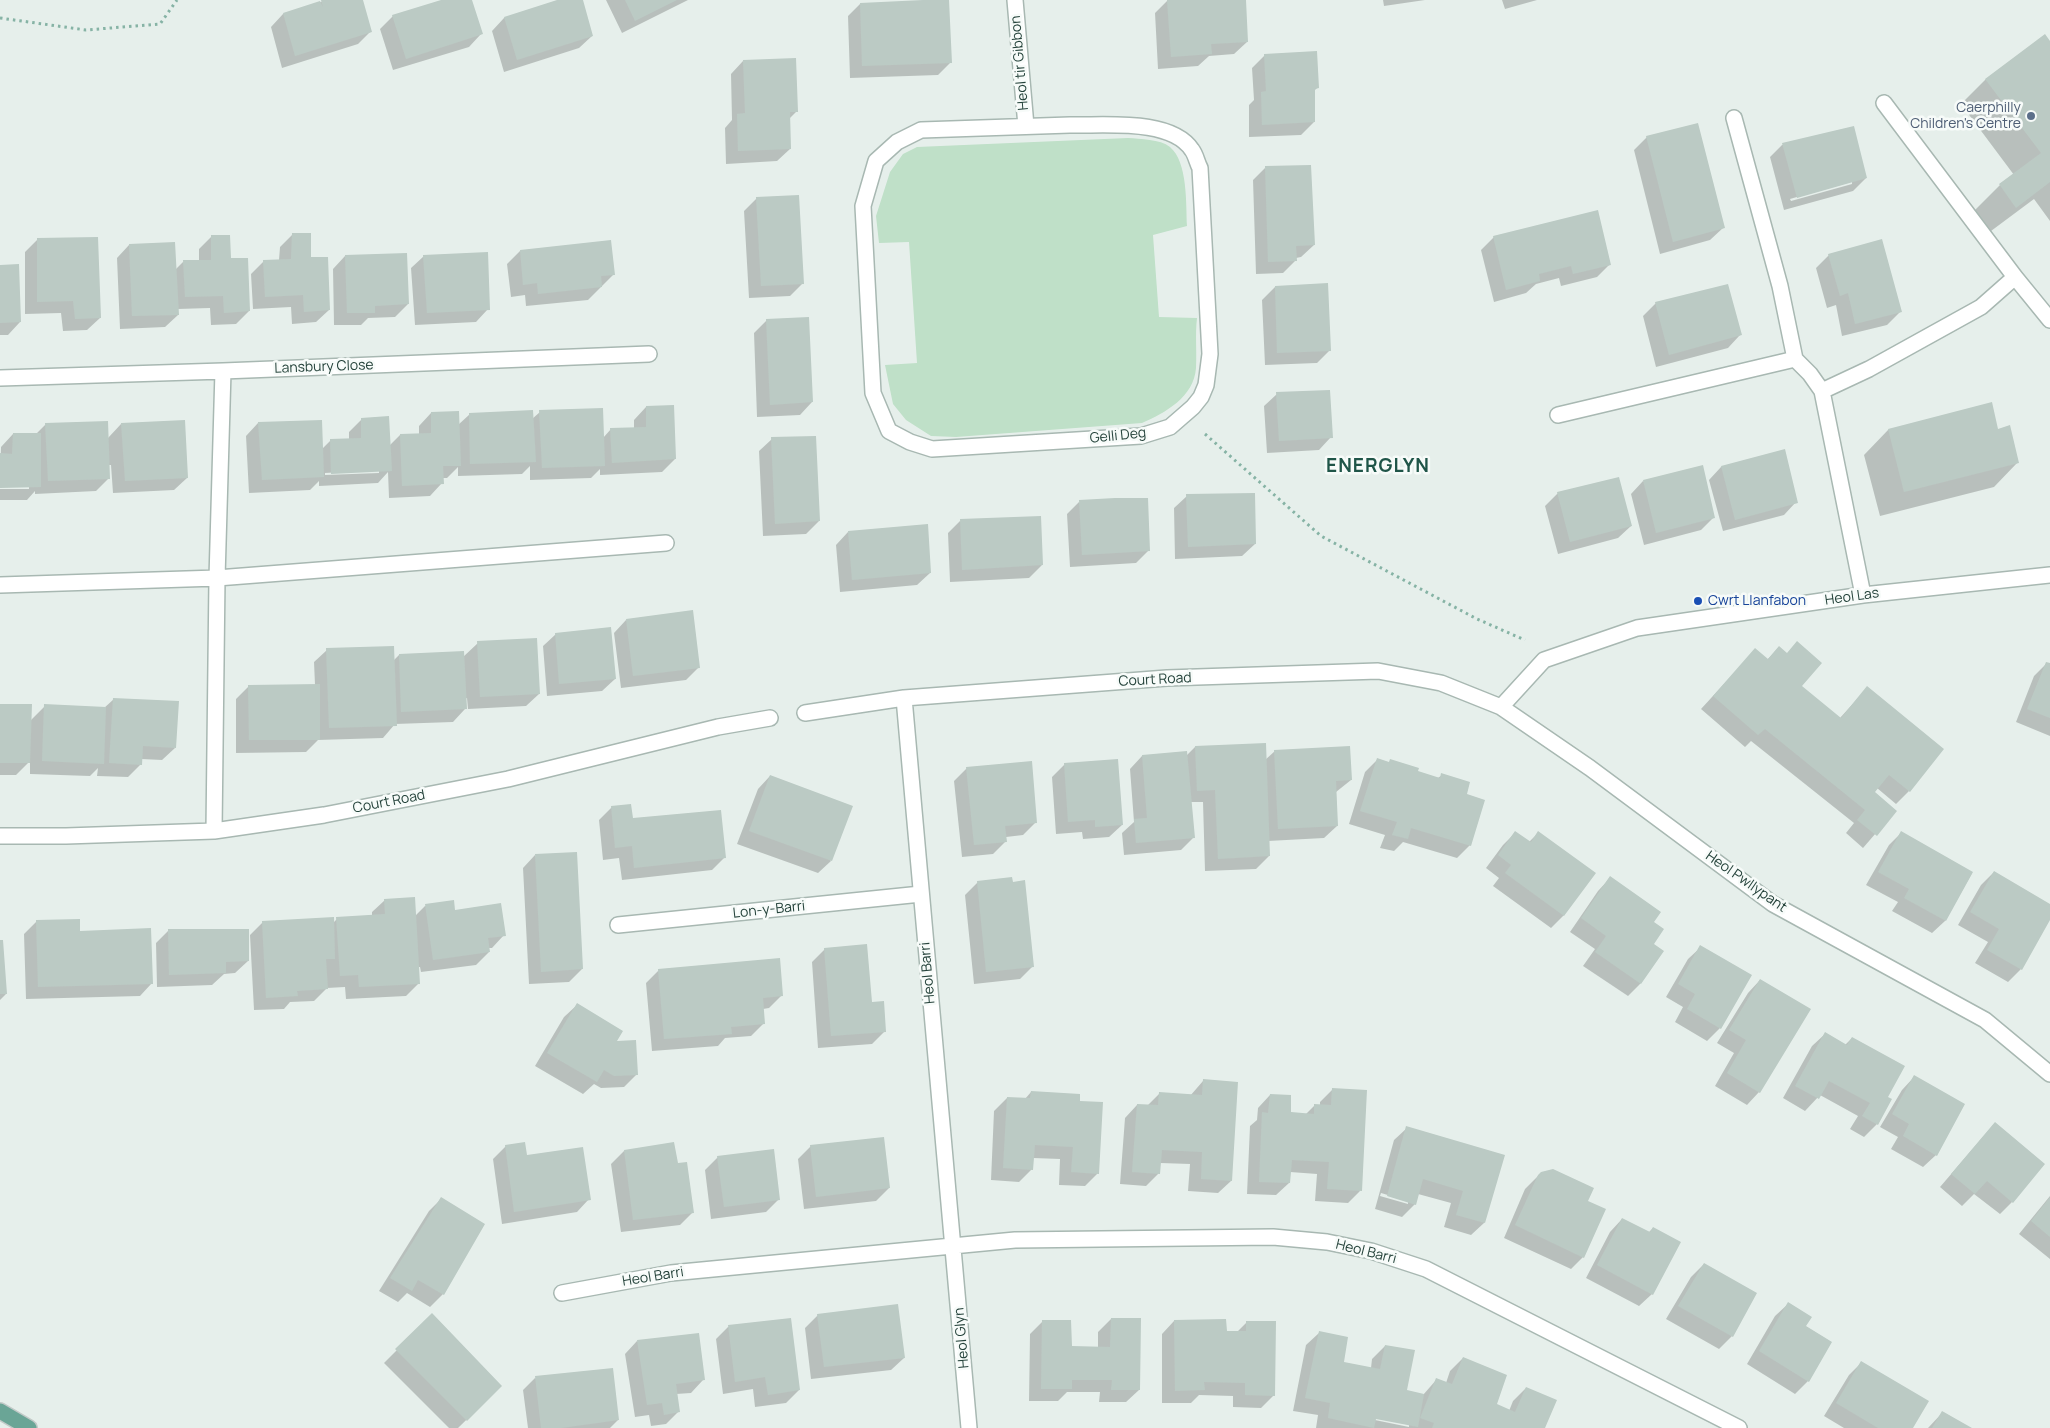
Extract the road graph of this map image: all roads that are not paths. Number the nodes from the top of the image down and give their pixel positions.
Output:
1 (1015, 0) edge
2 (1884, 103) dead end
3 (1734, 118) dead end
4 (1026, 126) junction
5 (2015, 277) junction
6 (2050, 320) edge
7 (649, 354) dead end
8 (1795, 359) junction
9 (223, 371) junction
10 (0, 378) edge
11 (1822, 391) junction
12 (1558, 416) dead end
13 (666, 543) dead end
14 (2050, 575) edge
15 (217, 578) junction
16 (0, 585) edge
17 (1863, 595) junction
18 (904, 698) junction
19 (1501, 707) junction
20 (805, 713) dead end
21 (770, 718) dead end
22 (214, 831) junction
23 (0, 836) edge
24 (921, 894) junction
25 (618, 926) dead end
26 (2050, 1074) edge
27 (954, 1248) junction
28 (562, 1293) dead end
29 (0, 1411) edge
30 (29, 1428) edge
31 (969, 1428) edge
32 (1739, 1428) edge

1 - 4 street, Heol tir Gibbon
2 - 5 street
3 - 8 street
4 - 4 street, Gelli Deg
5 - 6 street
5 - 11 street
7 - 9 street, Lansbury Close
8 - 11 street
8 - 12 street
9 - 10 street, Lansbury Close
9 - 15 street
11 - 17 street
13 - 15 street
14 - 17 street, Heol Las
15 - 16 street
15 - 22 street
17 - 19 street, Heol Las
18 - 19 street, Court Road
18 - 20 street, Court Road
18 - 24 street, Heol Barri
19 - 26 street, Heol Pwllypant
21 - 22 street, Court Road
22 - 23 street, Court Road
24 - 25 street, Lon-y-Barri
24 - 27 street, Heol Barri
27 - 28 street, Heol Barri
27 - 31 street, Heol Glyn
27 - 32 street, Heol Barri
29 - 30 main road

